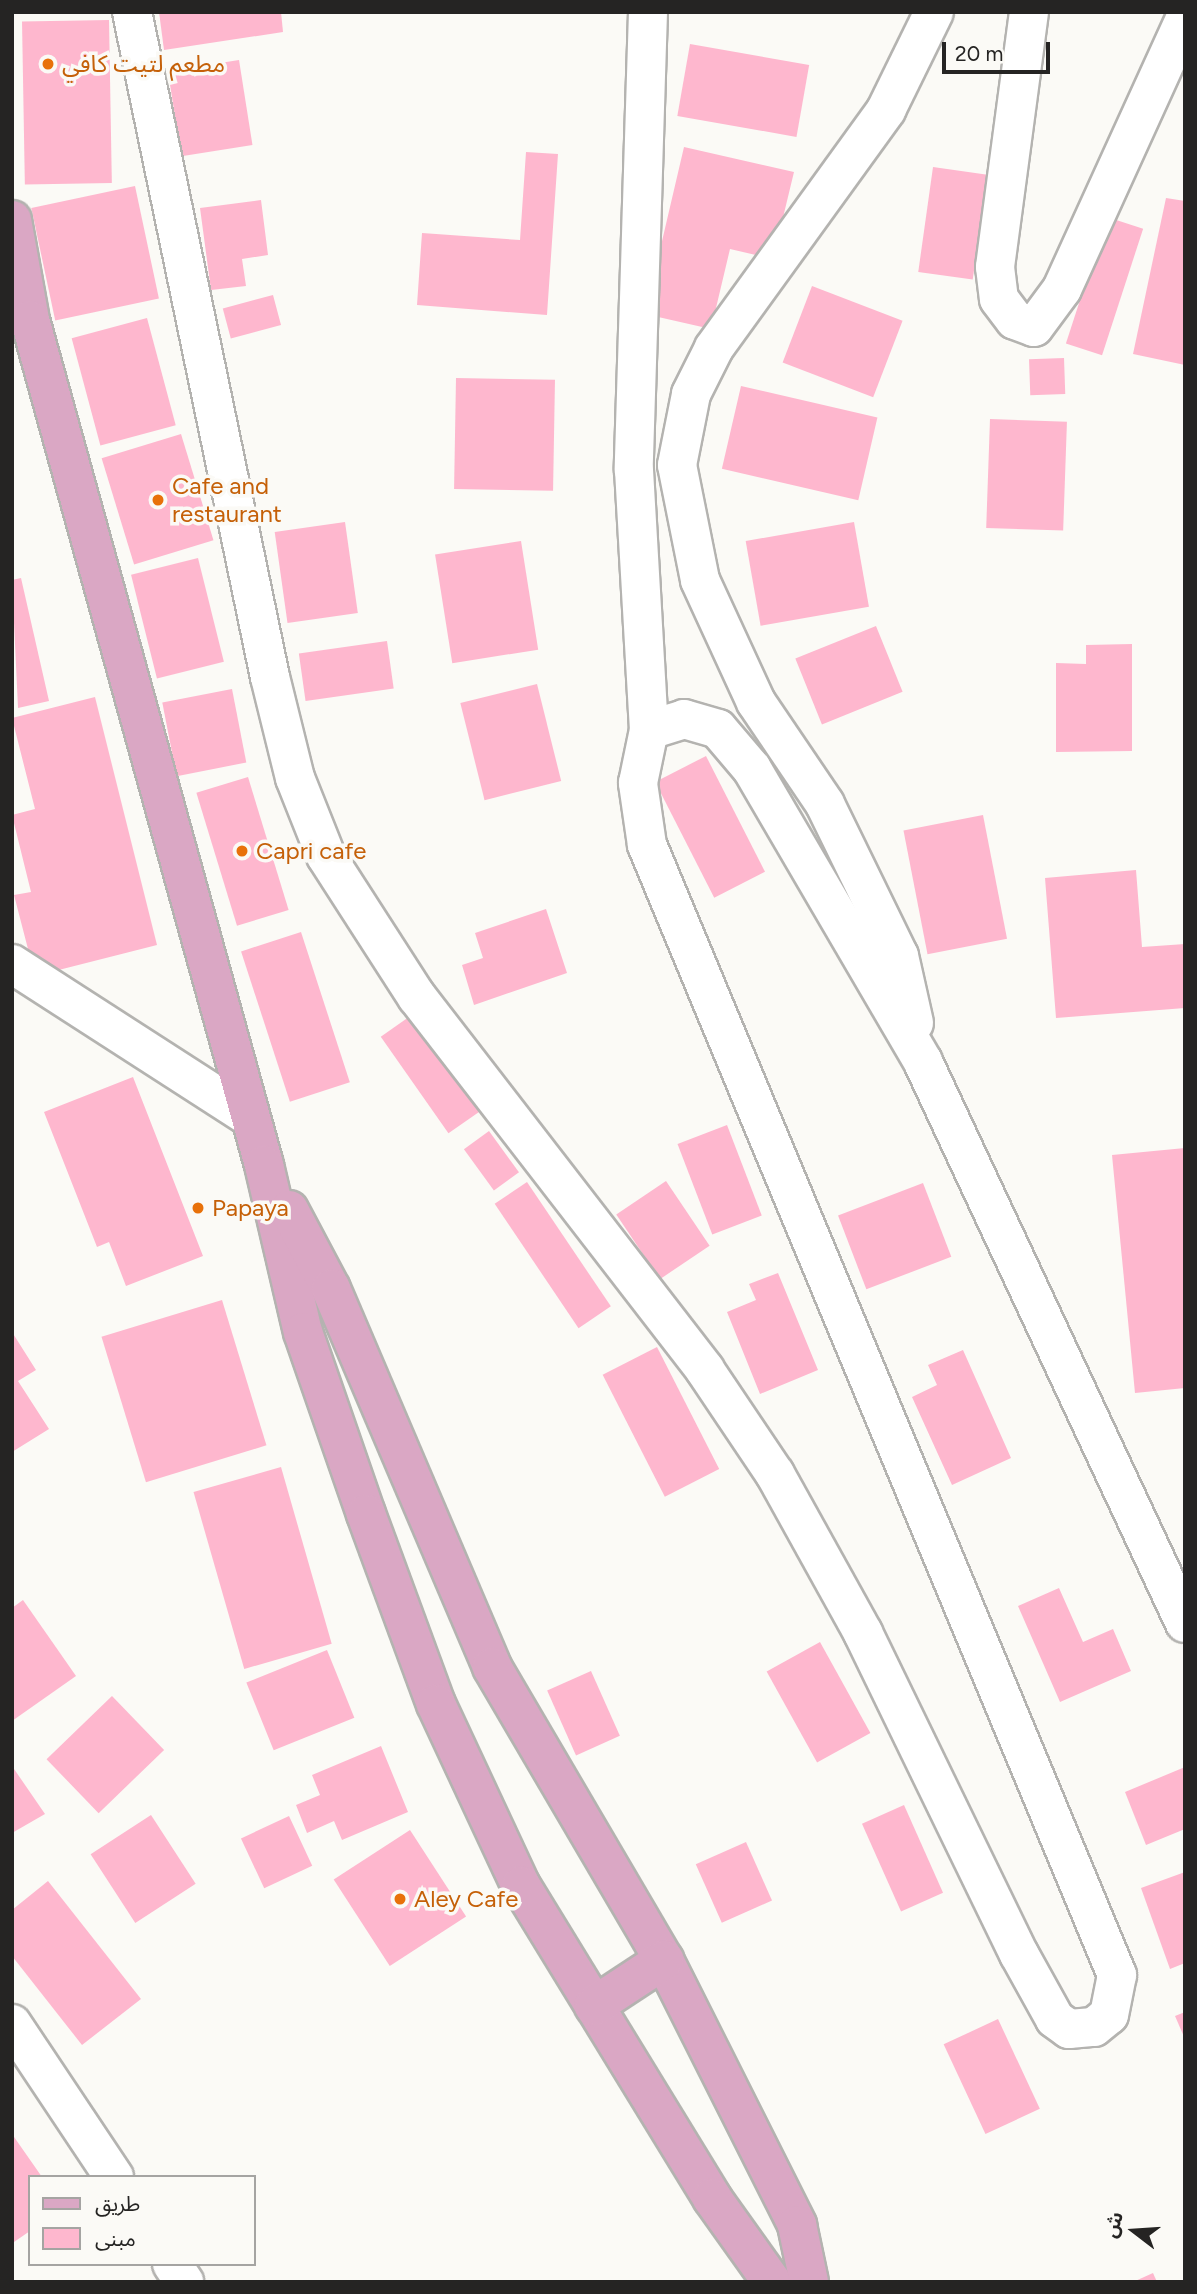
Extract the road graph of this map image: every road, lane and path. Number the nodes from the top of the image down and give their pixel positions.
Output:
1 (132, 12) edge
2 (648, 12) edge
3 (934, 12) edge
4 (1029, 12) edge
5 (1185, 19) edge
6 (12, 220) edge
7 (649, 730) junction
8 (12, 964) edge
9 (923, 1062) junction
10 (246, 1115) junction
11 (264, 1166) junction
12 (1185, 1623) edge
13 (664, 1960) junction
14 (594, 2006) junction
15 (12, 2024) edge
16 (113, 2175) edge
17 (173, 2266) edge
18 (184, 2282) edge
19 (772, 2282) edge
20 (809, 2282) edge

1 - 7 street
2 - 7 street
3 - 9 street
4 - 5 street
6 - 10 main road
7 - 9 street
8 - 10 street
9 - 12 street
10 - 11 main road
11 - 13 main road
11 - 14 main road
13 - 14 main road
13 - 20 main road
14 - 19 main road
15 - 16 street
17 - 18 street

